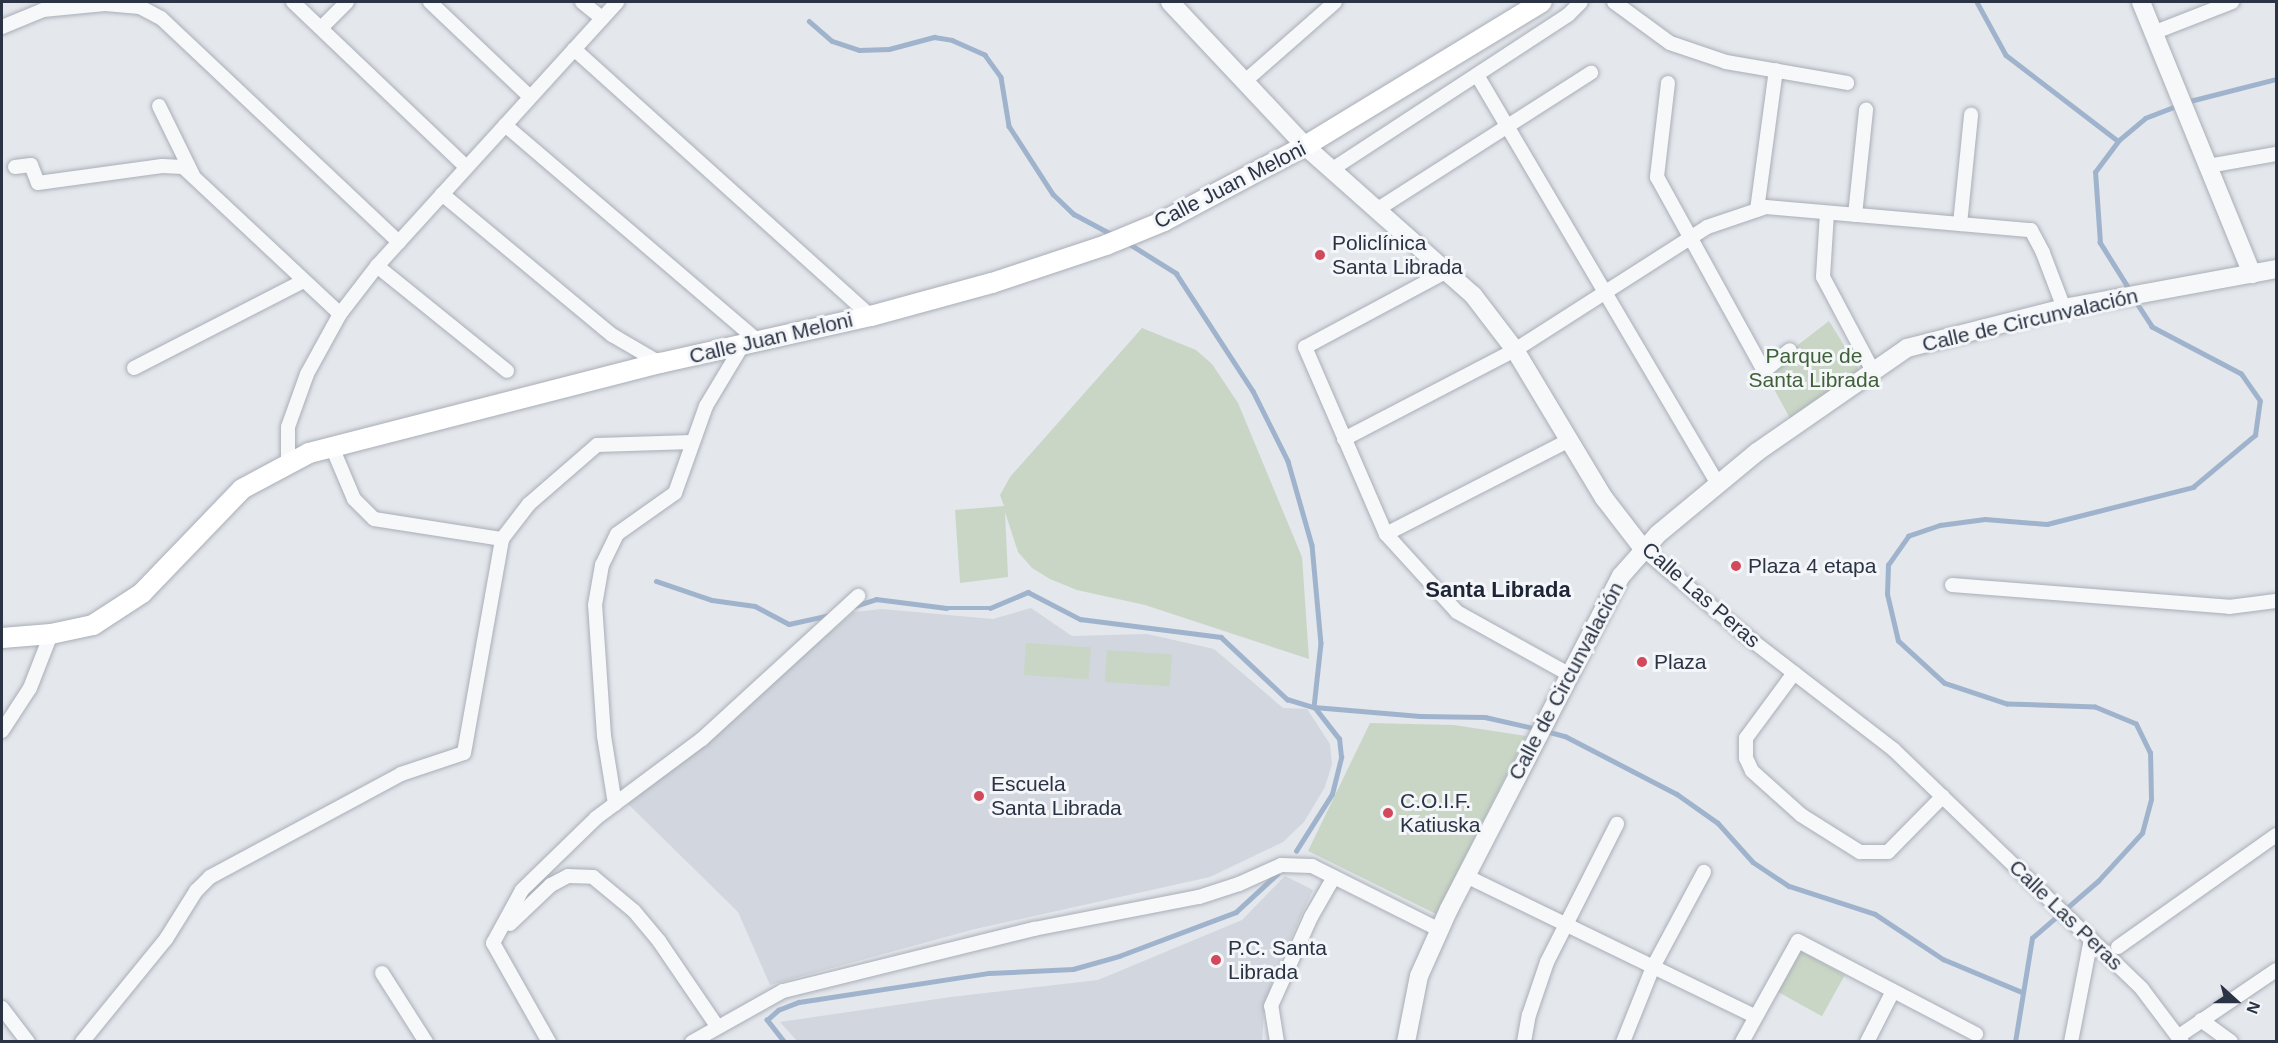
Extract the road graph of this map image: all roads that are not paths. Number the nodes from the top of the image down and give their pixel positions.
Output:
1 (293, 2) edge
2 (347, 2) edge
3 (430, 2) edge
4 (582, 2) edge
5 (617, 2) edge
6 (1170, 2) edge
7 (1335, 2) edge
8 (1542, 2) edge
9 (1581, 2) edge
10 (1614, 2) edge
11 (2141, 2) edge
12 (2232, 2) edge
13 (602, 18) junction
14 (2, 27) edge
15 (321, 28) junction
16 (2153, 33) junction
17 (574, 49) junction
18 (1776, 70) junction
19 (1591, 73) dead end
20 (1477, 75) junction
21 (1244, 81) junction
22 (1847, 82) dead end
23 (1668, 83) dead end
24 (530, 98) junction
25 (159, 106) dead end
26 (1866, 110) dead end
27 (1971, 116) dead end
28 (505, 125) junction
29 (1508, 126) junction
30 (1305, 147) junction
31 (2277, 154) edge
32 (2208, 166) junction
33 (15, 167) dead end
34 (466, 167) junction
35 (1331, 170) junction
36 (194, 176) junction
37 (442, 194) junction
38 (1378, 209) junction
39 (1756, 210) junction
40 (1827, 213) junction
41 (1855, 215) junction
42 (1960, 224) junction
43 (1690, 238) junction
44 (399, 242) junction
45 (377, 266) junction
46 (2277, 269) edge
47 (1446, 271) junction
48 (2252, 274) junction
49 (303, 281) junction
50 (1606, 291) junction
51 (2064, 308) junction
52 (340, 314) junction
53 (871, 316) junction
54 (751, 344) junction
55 (1515, 350) junction
56 (1790, 350) dead end
57 (660, 363) junction
58 (134, 368) dead end
59 (507, 371) dead end
60 (1873, 371) junction
61 (1344, 439) junction
62 (1568, 441) junction
63 (692, 442) junction
64 (332, 447) junction
65 (288, 462) junction
66 (1718, 484) junction
67 (1386, 534) junction
68 (502, 539) junction
69 (1644, 550) junction
70 (1952, 585) dead end
71 (855, 599) dead end
72 (2277, 601) edge
73 (51, 634) junction
74 (2, 638) edge
75 (1794, 673) junction
76 (1570, 675) junction
77 (2, 731) edge
78 (1943, 796) junction
79 (615, 804) junction
80 (1617, 824) dead end
81 (2277, 835) edge
82 (1704, 873) dead end
83 (1466, 876) junction
84 (1334, 878) junction
85 (1565, 924) junction
86 (1440, 930) junction
87 (2087, 936) junction
88 (493, 943) junction
89 (2118, 947) dead end
90 (1653, 967) junction
91 (2277, 970) edge
92 (382, 974) dead end
93 (1893, 991) junction
94 (2, 1008) edge
95 (1754, 1016) junction
96 (2201, 1020) junction
97 (717, 1026) junction
98 (1976, 1034) dead end
99 (2180, 1039) edge
100 (28, 1041) edge
101 (82, 1041) edge
102 (426, 1041) edge
103 (549, 1041) edge
104 (692, 1041) edge
105 (1277, 1041) edge
106 (1406, 1041) edge
107 (1524, 1041) edge
108 (1623, 1041) edge
109 (1742, 1041) edge
110 (1867, 1041) edge
111 (2071, 1041) edge
112 (2231, 1041) edge

1 - 15 street
2 - 15 street
3 - 24 street
4 - 13 street
5 - 13 street
6 - 21 street, Calle Las Peras
7 - 21 street
8 - 30 main road, Calle Juan Meloni
9 - 20 street
10 - 18 street
11 - 16 street
12 - 16 street
13 - 17 street
14 - 44 street
15 - 34 street
16 - 32 street
17 - 24 street
17 - 53 street
18 - 22 street
18 - 39 street
19 - 29 street
20 - 29 street
20 - 35 street
21 - 30 street, Calle Las Peras
23 - 43 street
24 - 28 street
25 - 36 street
26 - 41 street
27 - 42 street
28 - 34 street
28 - 54 street
29 - 38 street
29 - 50 street
30 - 35 street, Calle Las Peras
30 - 53 main road, Calle Juan Meloni
31 - 32 street
32 - 48 street
33 - 36 street
34 - 37 street
35 - 38 street, Calle Las Peras
36 - 49 street
37 - 44 street
37 - 57 street
38 - 47 street, Calle Las Peras
39 - 40 street
39 - 43 street
40 - 41 street
40 - 60 street
41 - 42 street
42 - 51 street
43 - 50 street
43 - 56 street
44 - 45 street
45 - 52 street
45 - 59 street
46 - 48 street, Calle de Circunvalación
47 - 55 street, Calle Las Peras
47 - 61 street
48 - 51 street, Calle de Circunvalación
49 - 52 street
49 - 58 street
50 - 55 street
50 - 66 street
51 - 60 street, Calle de Circunvalación
52 - 65 street
53 - 54 main road, Calle Juan Meloni
54 - 57 main road, Calle Juan Meloni
54 - 63 street
55 - 61 street
55 - 62 street, Calle Las Peras
57 - 64 main road, Calle Juan Meloni
60 - 66 street, Calle de Circunvalación
61 - 67 street
62 - 67 street
62 - 69 street, Calle Las Peras
63 - 68 street
63 - 79 street
64 - 65 main road, Calle Juan Meloni
64 - 68 street
65 - 73 main road, Calle Juan Meloni
66 - 69 street, Calle de Circunvalación
67 - 76 street
68 - 101 street
69 - 75 street, Calle Las Peras
69 - 76 street, Calle de Circunvalación
70 - 72 street
71 - 79 street
73 - 74 main road, Calle Juan Meloni
73 - 77 street
75 - 78 street, Calle Las Peras
75 - 78 street
76 - 83 street, Calle de Circunvalación
78 - 87 street, Calle Las Peras
79 - 88 street
80 - 85 street
81 - 89 street
82 - 90 street
83 - 85 street
83 - 86 street, Calle de Circunvalación
84 - 86 street
84 - 97 street
84 - 105 street
85 - 90 street
85 - 107 street
86 - 106 street, Calle de Circunvalación
87 - 99 street, Calle Las Peras
87 - 111 street
88 - 97 street
88 - 103 street
90 - 95 street
90 - 108 street
91 - 96 street
92 - 102 street
93 - 95 street
93 - 98 street
93 - 110 street
94 - 100 street
95 - 109 street
96 - 99 street
96 - 112 street
97 - 104 street

